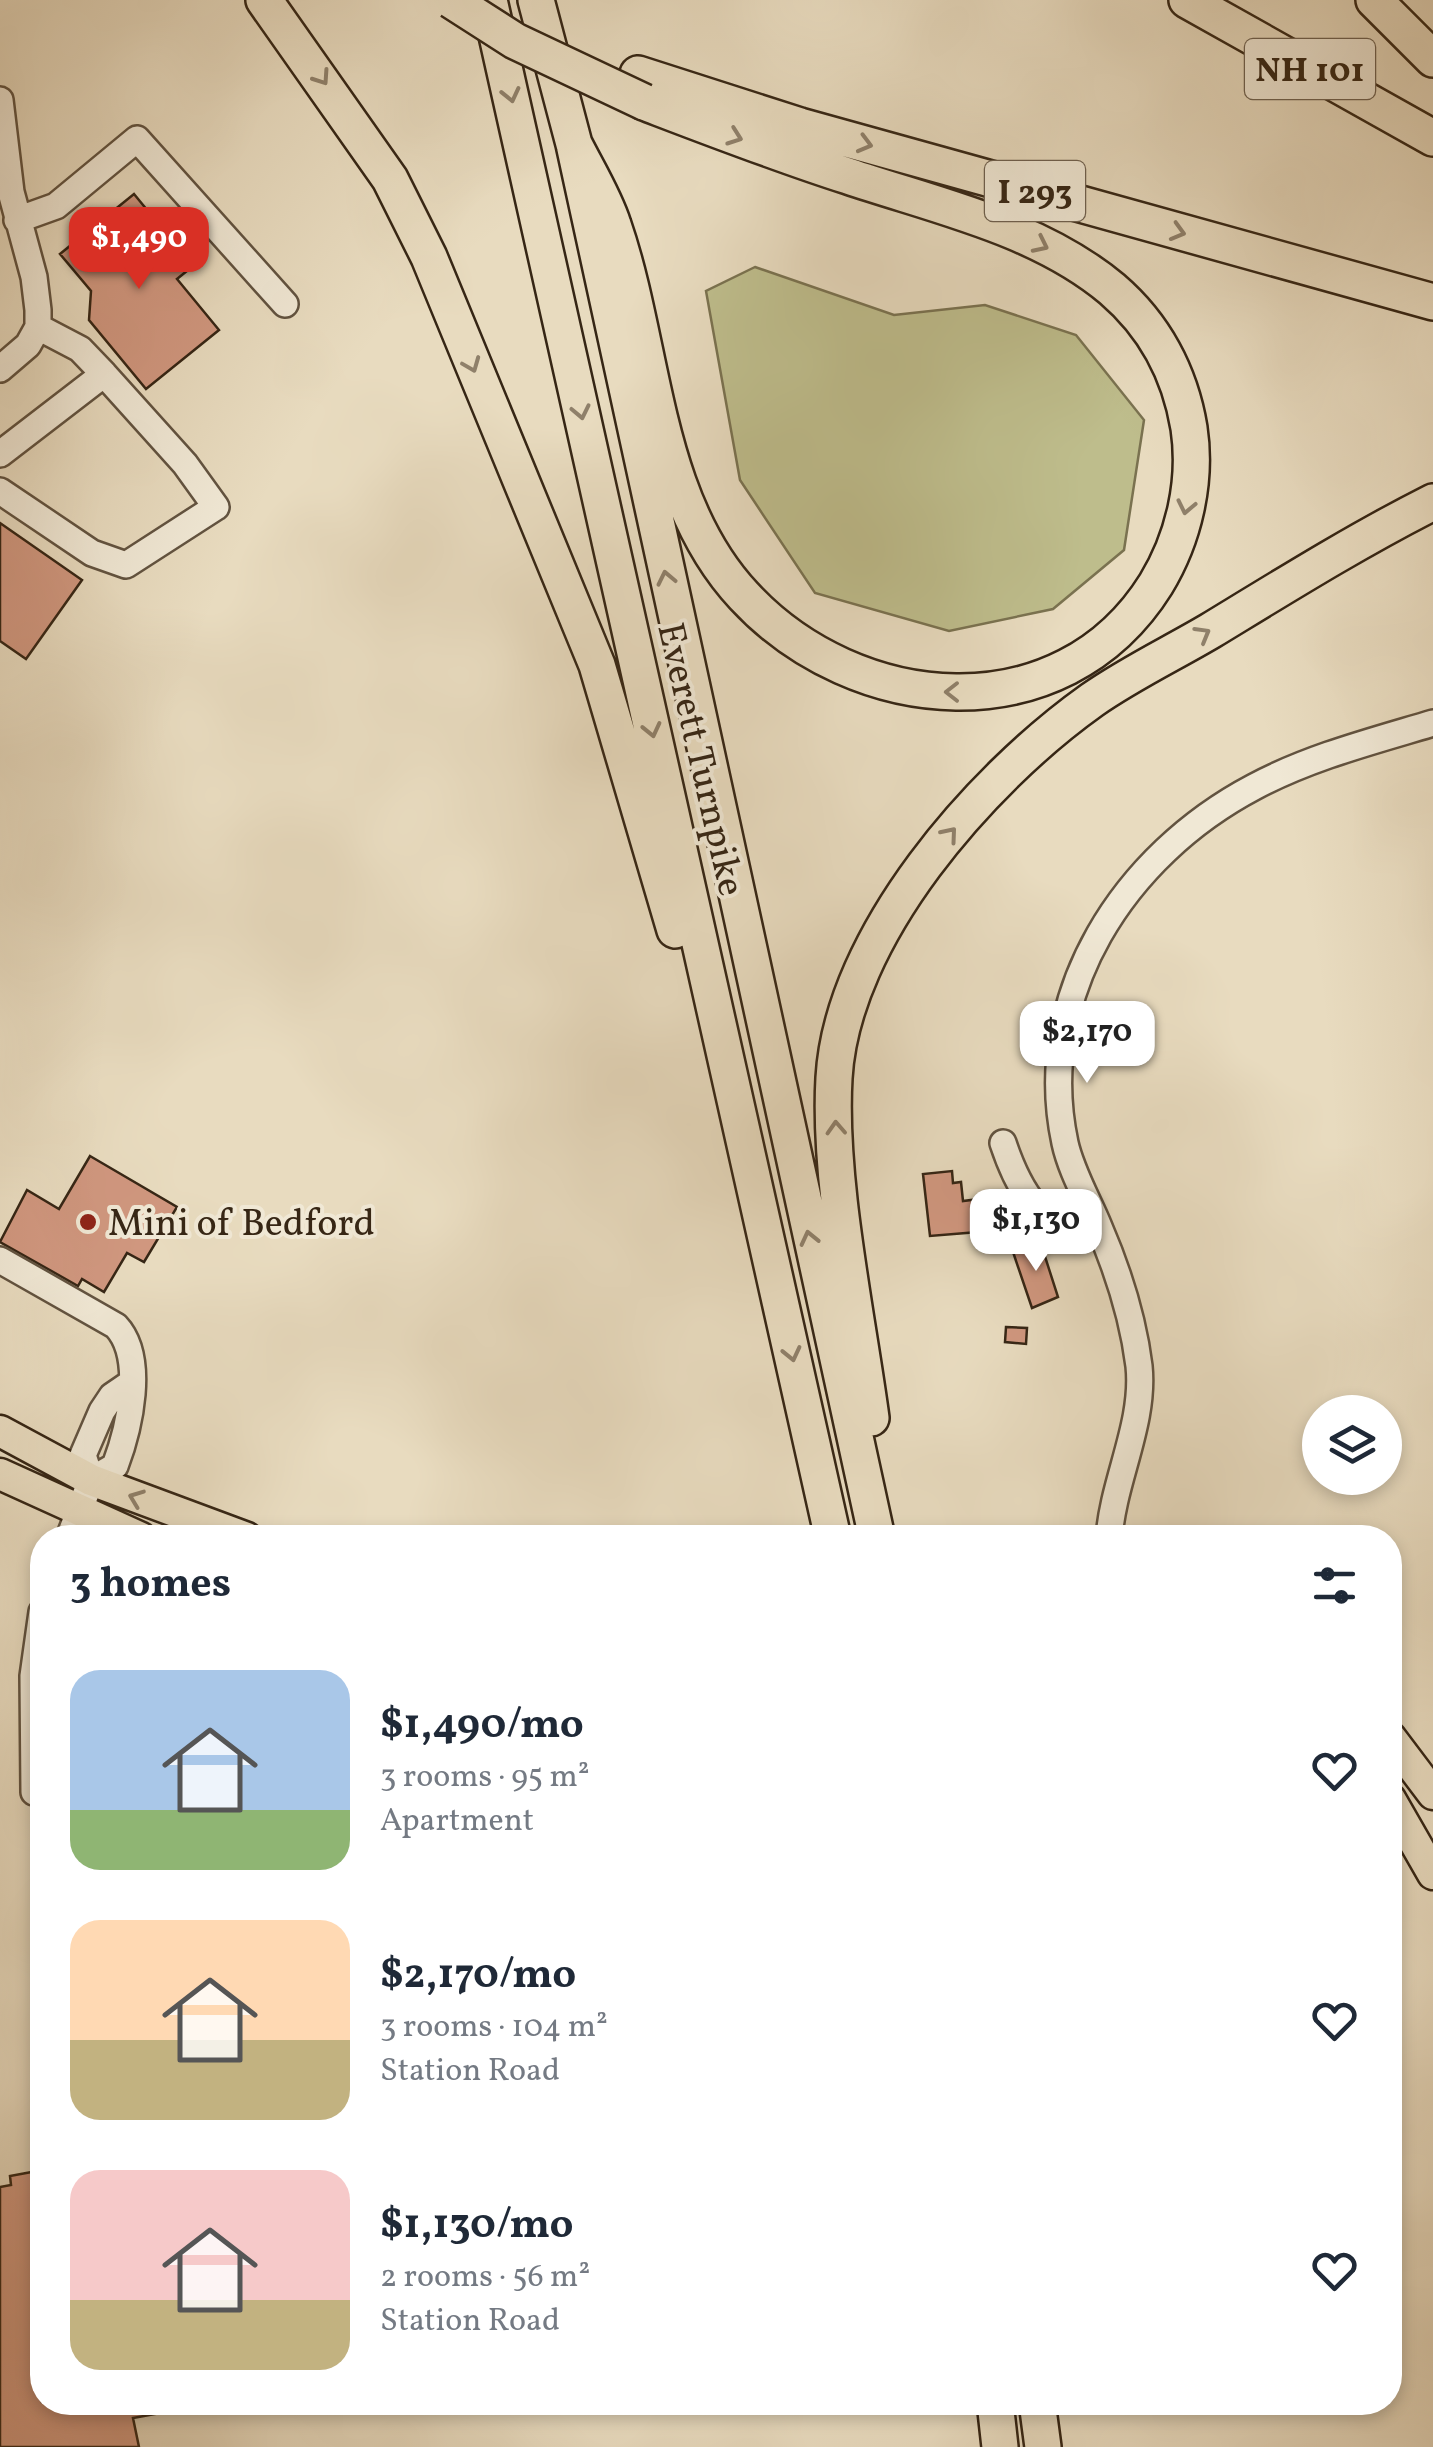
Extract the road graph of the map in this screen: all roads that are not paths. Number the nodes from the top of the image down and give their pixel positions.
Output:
1 (264, 0) edge
2 (451, 0) edge
3 (462, 0) edge
4 (490, 0) edge
5 (536, 0) edge
6 (1188, 0) edge
7 (1374, 0) edge
8 (1433, 59) edge
9 (641, 88) junction
10 (0, 100) edge
11 (1433, 138) edge
12 (574, 144) junction
13 (18, 220) junction
14 (1433, 302) edge
15 (285, 304) dead end
16 (38, 326) junction
17 (0, 369) edge
18 (104, 374) junction
19 (0, 454) edge
20 (0, 491) edge
21 (1433, 502) edge
22 (1433, 723) edge
23 (1003, 1143) dead end
24 (1098, 1225) junction
25 (0, 1260) edge
26 (776, 1285) junction
27 (0, 1431) edge
28 (0, 1474) edge
29 (91, 1480) junction
30 (73, 1525) edge
31 (212, 1525) edge
32 (830, 1525) edge
33 (873, 1525) edge
34 (884, 1525) edge
35 (1108, 1525) edge
36 (1402, 1753) edge
37 (1433, 1794) edge
38 (1402, 1821) edge
39 (1433, 1874) edge
40 (996, 2415) edge
41 (1039, 2415) edge
42 (1000, 2447) edge
43 (1043, 2447) edge

1 -> 26 highway
2 - 9 highway, bridge
3 - 9 highway, I 293
4 -> 26 highway, Everett Turnpike
5 - 12 highway, Everett Turnpike
6 - 11 highway, NH 101
7 - 8 highway
9 -> 12 highway
9 -> 14 highway, I 293
10 - 13 street
33 -> 12 highway, Everett Turnpike
13 - 15 street
13 - 16 street
16 - 17 street
16 - 18 street
18 - 19 street
18 - 20 street
34 -> 21 highway
22 - 24 street
23 - 24 street
24 - 35 street
25 - 29 street
26 -> 32 highway, Everett Turnpike
27 - 29 main road
28 - 30 main road
29 - 30 street
31 -> 29 main road
36 - 37 main road
38 - 39 main road
40 - 42 highway
41 - 43 highway

